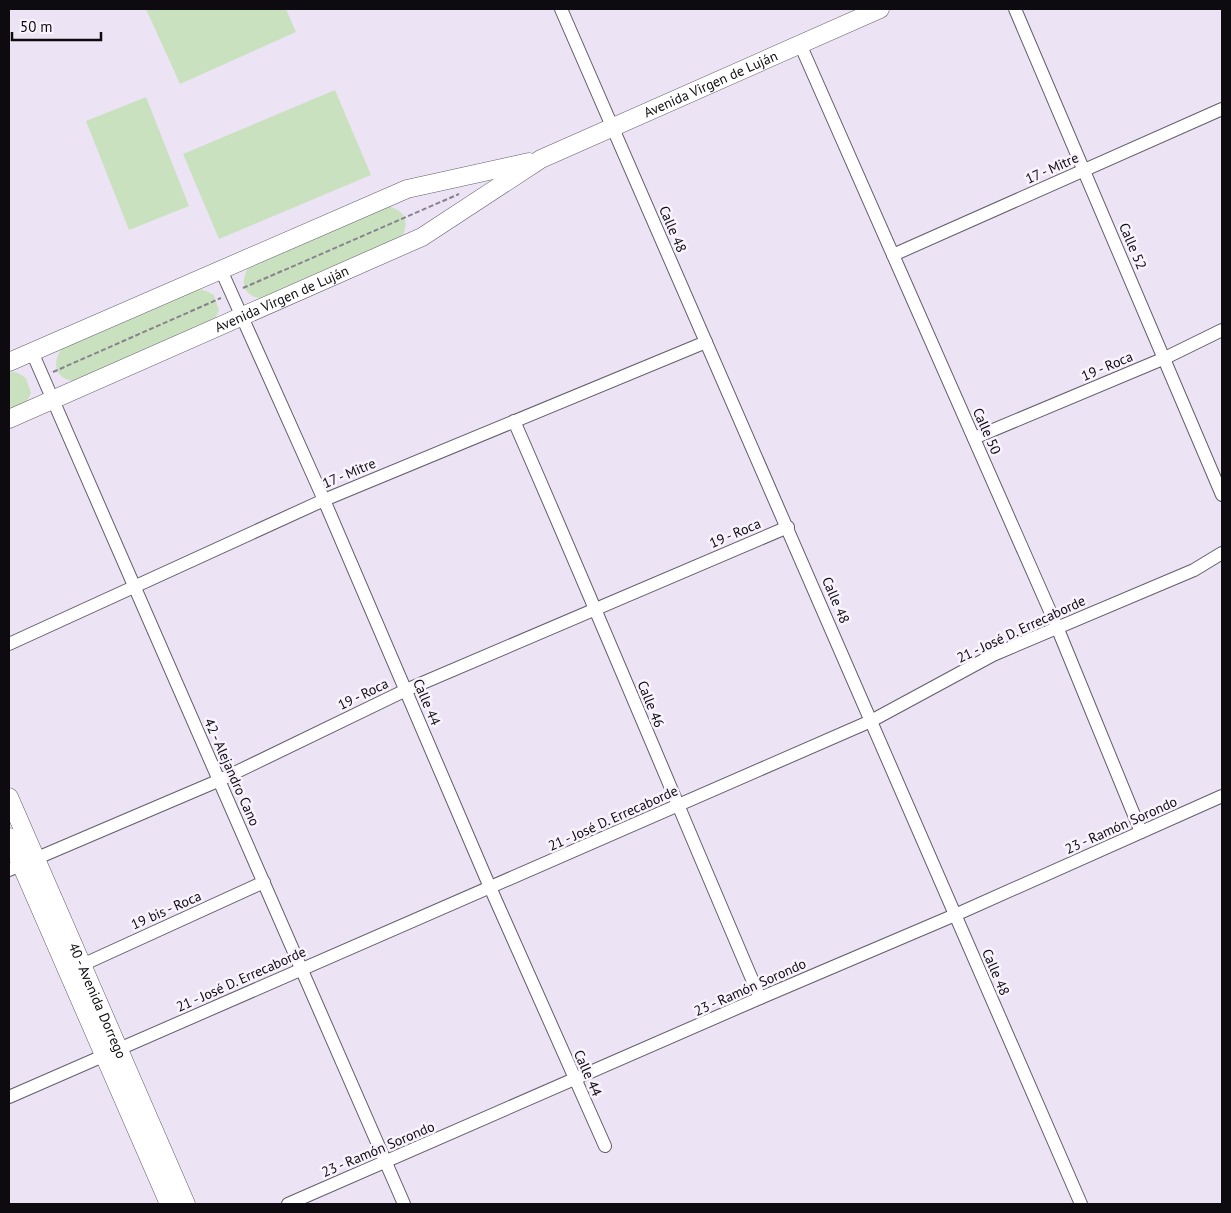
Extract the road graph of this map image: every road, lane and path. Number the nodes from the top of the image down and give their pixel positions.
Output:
1 (561, 9) edge
2 (880, 9) edge
3 (1015, 9) edge
4 (800, 44) junction
5 (1222, 108) edge
6 (612, 126) junction
7 (542, 159) junction
8 (1084, 170) junction
9 (461, 193) dead end
10 (893, 255) junction
11 (221, 270) junction
12 (232, 294) junction
13 (242, 317) junction
14 (1222, 330) edge
15 (706, 342) junction
16 (32, 352) junction
17 (1165, 358) junction
18 (9, 362) edge
19 (43, 377) junction
20 (53, 400) junction
21 (9, 419) edge
22 (514, 421) junction
23 (974, 438) junction
24 (1222, 495) edge
25 (324, 500) junction
26 (788, 527) junction
27 (1222, 553) edge
28 (134, 586) junction
29 (596, 609) junction
30 (1057, 627) junction
31 (9, 644) edge
32 (406, 690) junction
33 (871, 722) junction
34 (220, 780) junction
35 (1222, 796) edge
36 (9, 797) edge
37 (678, 806) junction
38 (1140, 832) junction
39 (9, 837) edge
40 (22, 865) edge
41 (264, 882) junction
42 (491, 887) junction
43 (955, 915) junction
44 (82, 965) junction
45 (302, 969) junction
46 (760, 998) junction
47 (111, 1052) junction
48 (575, 1080) junction
49 (9, 1097) edge
50 (605, 1146) dead end
51 (386, 1162) junction
52 (169, 1204) edge
53 (186, 1204) edge
54 (288, 1204) edge
55 (404, 1204) edge
56 (1081, 1204) edge

1 - 6 street, Calle 48
2 - 4 street, Avenida Virgen de Luján
3 - 8 street, Calle 52
4 - 6 street, Avenida Virgen de Luján
4 - 10 street, Calle 50
5 - 8 street, 17 - Mitre
6 - 7 street, Avenida Virgen de Luján
6 - 15 street, Calle 48
7 - 11 street, Avenida Virgen de Luján
7 - 13 street, Avenida Virgen de Luján
8 - 10 street, 17 - Mitre
8 - 17 street, Calle 52
9 - 12 path
10 - 23 street, Calle 50
11 - 12 street, Calle 44
11 - 16 street, Avenida Virgen de Luján
12 - 13 street, Calle 44
12 - 19 path
13 - 20 street, Avenida Virgen de Luján
13 - 25 street, Calle 44
14 - 17 street, 19 - Roca
15 - 22 street, 17 - Mitre
15 - 26 street, Calle 48
16 - 18 street, Avenida Virgen de Luján
16 - 19 street, 42 - Alejandro Cano
17 - 23 street, 19 - Roca
17 - 24 street, Calle 52
19 - 20 street, 42 - Alejandro Cano
20 - 21 street, Avenida Virgen de Luján
20 - 28 street, 42 - Alejandro Cano
22 - 25 street, 17 - Mitre
22 - 29 street, Calle 46
23 - 30 street, Calle 50
25 - 28 street, 17 - Mitre
25 - 32 street, Calle 44
26 - 29 street, 19 - Roca
26 - 33 street, Calle 48
27 - 30 street, 21 - José D. Errecaborde
28 - 31 street, 17 - Mitre
28 - 34 street, 42 - Alejandro Cano
29 - 32 street, 19 - Roca
29 - 37 street, Calle 46
30 - 33 street, 21 - José D. Errecaborde
30 - 38 street, Calle 50
32 - 34 street, 19 - Roca
32 - 42 street, Calle 44
33 - 37 street, 21 - José D. Errecaborde
33 - 43 street, Calle 48
34 - 40 street, 19 - Roca
34 - 41 street, 42 - Alejandro Cano
35 - 38 street, 23 - Ramón Sorondo
36 - 40 street, 40 - Avenida Dorrego
37 - 42 street, 21 - José D. Errecaborde
37 - 46 street, Calle 46
38 - 43 street, 23 - Ramón Sorondo
39 - 40 street, 40 - Avenida Dorrego
40 - 44 street, 40 - Avenida Dorrego
40 - 47 street, 40 - Avenida Dorrego
41 - 44 street, 19 bis - Roca
41 - 45 street, 42 - Alejandro Cano
42 - 45 street, 21 - José D. Errecaborde
42 - 48 street, Calle 44
43 - 46 street, 23 - Ramón Sorondo
43 - 56 street, Calle 48
44 - 47 street, 40 - Avenida Dorrego
45 - 47 street, 21 - José D. Errecaborde
45 - 51 street, 42 - Alejandro Cano
46 - 48 street, 23 - Ramón Sorondo
47 - 49 street, 21 - José D. Errecaborde
47 - 52 street, 40 - Avenida Dorrego
47 - 53 street, 40 - Avenida Dorrego
48 - 50 street, Calle 44
48 - 51 street, 23 - Ramón Sorondo
51 - 54 street, 23 - Ramón Sorondo
51 - 55 street, 42 - Alejandro Cano

